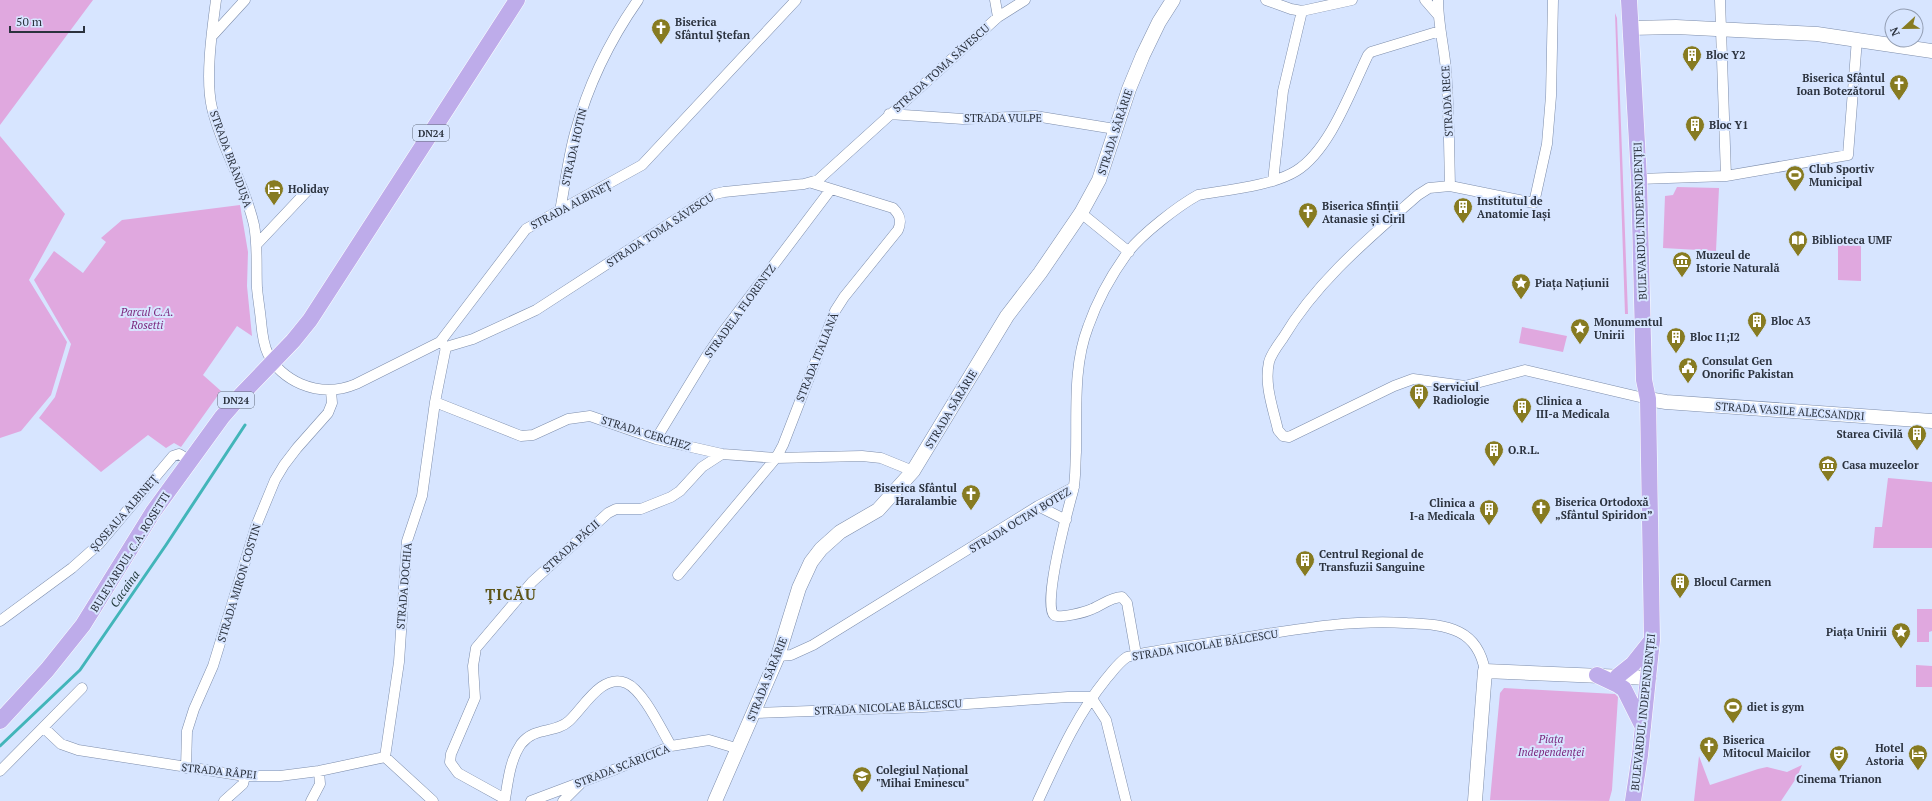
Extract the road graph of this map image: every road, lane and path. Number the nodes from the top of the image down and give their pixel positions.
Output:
1 (216, 0) edge
2 (245, 0) edge
3 (517, 0) edge
4 (638, 0) edge
5 (796, 0) edge
6 (994, 0) edge
7 (1025, 0) edge
8 (1173, 0) edge
9 (1266, 0) edge
10 (1352, 0) edge
11 (1425, 0) edge
12 (1438, 0) edge
13 (1553, 0) edge
14 (1629, 0) edge
15 (1720, 0) edge
16 (1302, 11) junction
17 (1438, 15) junction
18 (998, 17) junction
19 (1630, 28) junction
20 (1720, 29) junction
21 (1440, 31) junction
22 (213, 36) junction
23 (1857, 39) junction
24 (1932, 51) edge
25 (889, 114) junction
26 (1115, 129) junction
27 (1726, 176) junction
28 (1640, 180) junction
29 (1273, 181) junction
30 (812, 182) junction
31 (1450, 186) junction
32 (830, 189) junction
33 (307, 192) dead end
34 (560, 211) junction
35 (1081, 213) junction
36 (257, 244) junction
37 (1129, 252) junction
38 (443, 344) junction
39 (273, 362) junction
40 (331, 391) junction
41 (1648, 399) junction
42 (435, 402) junction
43 (1932, 421) edge
44 (656, 439) junction
45 (722, 454) junction
46 (776, 458) junction
47 (189, 460) junction
48 (913, 472) junction
49 (1074, 487) junction
50 (1038, 506) junction
51 (1066, 520) junction
52 (678, 575) dead end
53 (0, 621) edge
54 (1652, 640) junction
55 (1136, 654) junction
56 (778, 656) junction
57 (1485, 671) junction
58 (1597, 675) junction
59 (1618, 676) junction
60 (1649, 678) junction
61 (82, 688) dead end
62 (1091, 697) junction
63 (754, 713) junction
64 (0, 721) edge
65 (1643, 727) junction
66 (44, 728) junction
67 (671, 746) junction
68 (739, 749) junction
69 (385, 757) junction
70 (186, 768) junction
71 (0, 771) edge
72 (319, 771) junction
73 (244, 776) junction
74 (582, 782) junction
75 (504, 800) edge
76 (224, 801) edge
77 (311, 801) edge
78 (433, 801) edge
79 (531, 801) edge
80 (563, 801) edge
81 (715, 801) edge
82 (1038, 801) edge
83 (1126, 801) edge
84 (1475, 801) edge
85 (1633, 801) edge

1 - 22 street, STRADA BRÂNDUȘA
2 - 22 street
3 - 39 main road, DN24
4 - 34 street, STRADA HOTIN
5 - 34 street, STRADA ALBINEȚ
6 - 18 street
7 - 18 street, STRADA TOMA SĂVESCU
8 - 26 street, STRADA SĂRĂRIE
9 - 16 street
10 - 16 street
11 - 17 street
12 - 17 street, STRADA RECE
13 - 31 street
14 - 19 main road, BULEVARDUL INDEPENDENȚEI
15 - 20 street
16 - 29 street
17 - 21 street, STRADA RECE
18 - 25 street, STRADA TOMA SĂVESCU
19 - 20 street
19 - 28 main road, BULEVARDUL INDEPENDENȚEI
20 - 23 street
20 - 27 street
21 - 29 street
21 - 31 street, STRADA RECE
22 - 36 street, STRADA BRÂNDUȘA
23 - 24 street
23 - 27 street
25 - 26 street, STRADA VULPE
25 - 30 street, STRADA TOMA SĂVESCU
26 - 35 street, STRADA SĂRĂRIE
27 - 28 street
28 - 41 main road, BULEVARDUL INDEPENDENȚEI
29 - 37 street
30 - 32 street, STRADA ITALIANĂ
30 - 38 street, STRADA TOMA SĂVESCU
31 - 41 street
32 - 44 street, STRADELA FLORENTZ
32 - 46 street, STRADA ITALIANĂ
33 - 36 street
34 - 38 street, STRADA ALBINEȚ
35 - 37 street
35 - 48 street, STRADA SĂRĂRIE
36 - 39 street, STRADA BRÂNDUȘA
37 - 49 street
38 - 40 street, STRADA ALBINEȚ
38 - 42 street, STRADA DOCHIA
39 - 40 street, STRADA ALBINEȚ
39 - 47 main road, BULEVARDUL C.A. ROSETTI / DN24
40 - 70 street, STRADA MIRON COSTIN
41 - 43 street, STRADA VASILE ALECSANDRI
41 - 54 main road, BULEVARDUL INDEPENDENȚEI
42 - 44 street, STRADA CERCHEZ
42 - 69 street, STRADA DOCHIA
44 - 45 street, STRADA CERCHEZ
45 - 46 street, STRADA CERCHEZ
45 - 75 street, STRADA PĂCII
46 - 48 street, STRADA CERCHEZ
46 - 52 street, STRADA ITALIANĂ
47 - 53 street, ȘOSEAUA ALBINEȚ
47 - 64 main road, BULEVARDUL C.A. ROSETTI / DN24
48 - 56 street, STRADA SĂRĂRIE
49 - 50 street, STRADA OCTAV BOTEZ
49 - 51 street, STRADA OCTAV BOTEZ
50 - 51 street
50 - 56 street, STRADA OCTAV BOTEZ
51 - 55 street, STRADA OCTAV BOTEZ
54 - 59 main road
54 - 60 main road, BULEVARDUL INDEPENDENȚEI
55 - 57 street, STRADA NICOLAE BĂLCESCU
55 - 62 street, STRADA NICOLAE BĂLCESCU
56 - 63 street, STRADA SĂRĂRIE
57 - 58 street
57 - 84 street
58 - 59 street
58 - 65 main road
59 - 60 street
60 - 65 main road, BULEVARDUL INDEPENDENȚEI
61 - 66 street
62 - 63 street, STRADA NICOLAE BĂLCESCU
62 - 82 street
62 - 83 street
63 - 68 street, STRADA SĂRĂRIE
65 - 85 main road, BULEVARDUL INDEPENDENȚEI
66 - 70 street, STRADA RÂPEI
66 - 71 street
67 - 68 street, STRADA SCĂRICICA
67 - 74 street, STRADA SCĂRICICA
67 - 75 street
68 - 81 street, STRADA SĂRĂRIE
69 - 72 street, STRADA RÂPEI
69 - 78 street
70 - 73 street, STRADA RÂPEI
72 - 73 street, STRADA RÂPEI
72 - 77 street
73 - 76 street
74 - 79 street, STRADA SCĂRICICA
74 - 80 street

